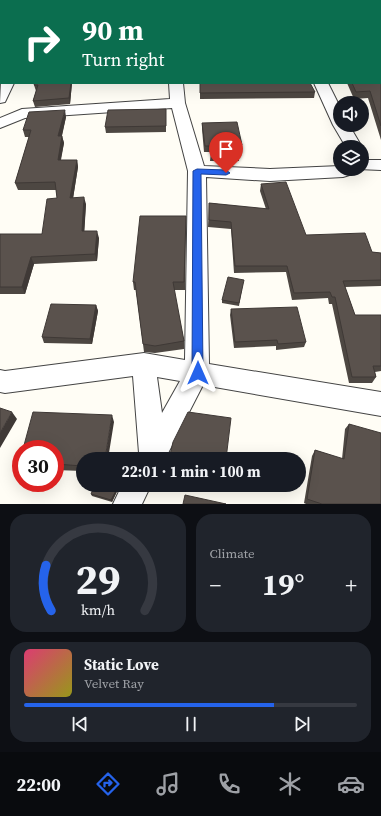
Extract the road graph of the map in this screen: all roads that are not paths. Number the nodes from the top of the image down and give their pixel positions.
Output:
1 (6, 84) edge
2 (176, 84) edge
3 (321, 84) edge
4 (0, 99) edge
5 (178, 103) junction
6 (333, 108) edge
7 (0, 123) edge
8 (369, 165) edge
9 (381, 166) edge
10 (197, 171) junction
11 (333, 172) edge
12 (144, 364) junction
13 (198, 373) junction
14 (0, 381) edge
15 (381, 404) edge
16 (151, 452) edge
17 (154, 452) edge
18 (133, 492) edge
19 (127, 504) edge

1 - 4 street
2 - 5 street
3 - 6 street
5 - 7 street
5 - 10 street
8 - 9 street
10 - 11 street
10 - 13 street
12 - 13 street
12 - 14 street
12 - 16 street
13 - 15 street
13 - 17 street
18 - 19 street

